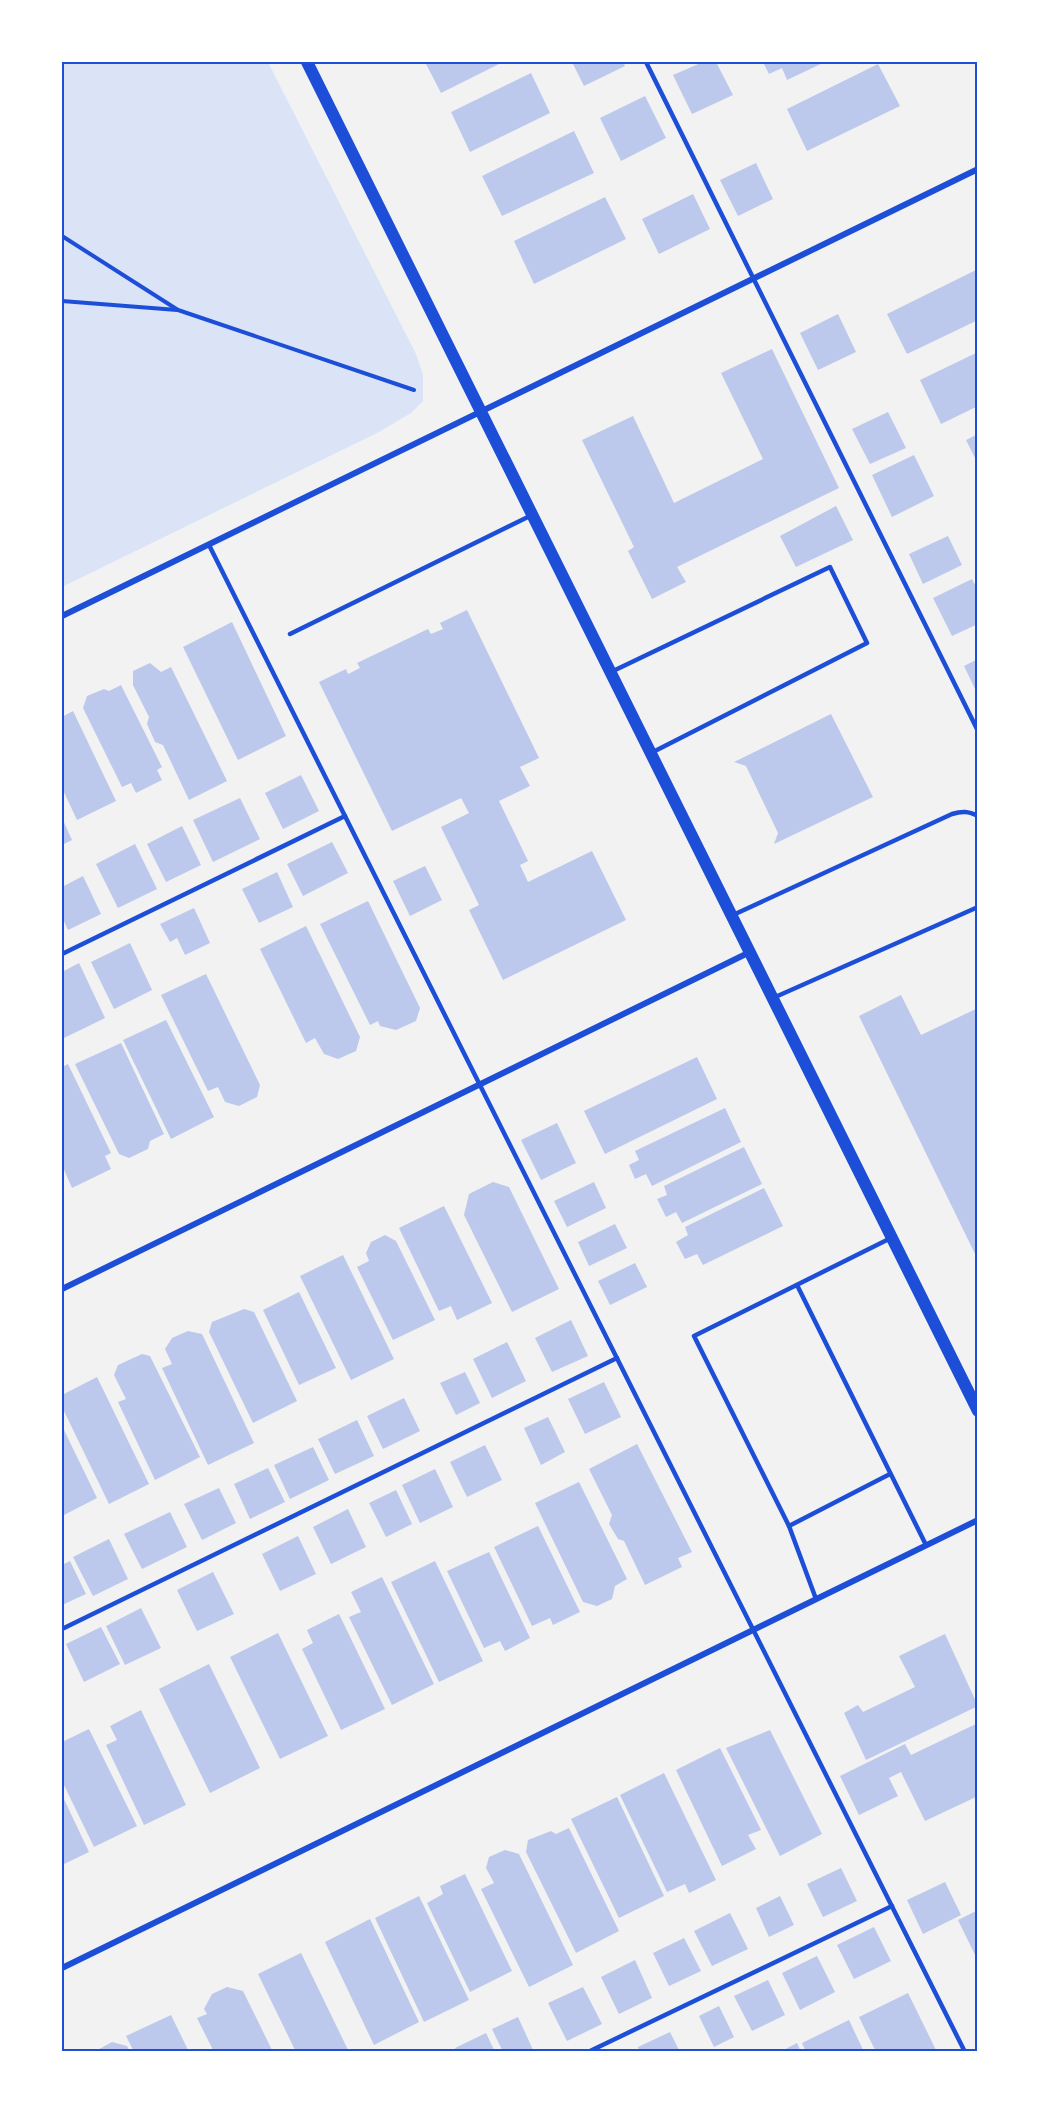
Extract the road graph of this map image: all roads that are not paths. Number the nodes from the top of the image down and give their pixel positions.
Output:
1 (307, 62) edge
2 (646, 62) edge
3 (978, 169) edge
4 (753, 279) junction
5 (481, 412) junction
6 (532, 515) junction
7 (209, 545) junction
8 (62, 616) edge
9 (290, 634) dead end
10 (610, 672) junction
11 (978, 731) edge
12 (651, 753) junction
13 (345, 816) junction
14 (978, 816) edge
15 (978, 907) edge
16 (732, 916) junction
17 (750, 952) junction
18 (62, 954) edge
19 (773, 998) junction
20 (480, 1084) junction
21 (892, 1238) junction
22 (797, 1285) junction
23 (62, 1289) edge
24 (617, 1358) junction
25 (978, 1411) edge
26 (890, 1474) junction
27 (978, 1520) edge
28 (789, 1526) junction
29 (926, 1545) junction
30 (816, 1599) junction
31 (62, 1629) edge
32 (754, 1630) junction
33 (892, 1906) junction
34 (62, 1968) edge
35 (588, 2052) edge
36 (965, 2052) edge

1 - 5 main road
2 - 4 lane
3 - 4 street
4 - 5 street
4 - 11 lane
5 - 6 main road
5 - 7 street
6 - 9 lane
6 - 10 main road
7 - 8 street
7 - 13 lane
10 - 12 main road
10 - 12 lane
12 - 16 main road
13 - 18 lane
13 - 20 lane
14 - 16 lane
15 - 19 lane
16 - 17 main road
17 - 19 main road
17 - 20 street
19 - 21 main road
20 - 23 street
20 - 24 lane
21 - 22 lane
21 - 25 main road
22 - 26 lane
22 - 28 lane
24 - 31 lane
24 - 32 lane
26 - 28 lane
26 - 29 lane
27 - 29 street
28 - 30 lane
29 - 30 street
30 - 32 street
32 - 33 lane
32 - 34 street
33 - 35 lane
33 - 36 lane

